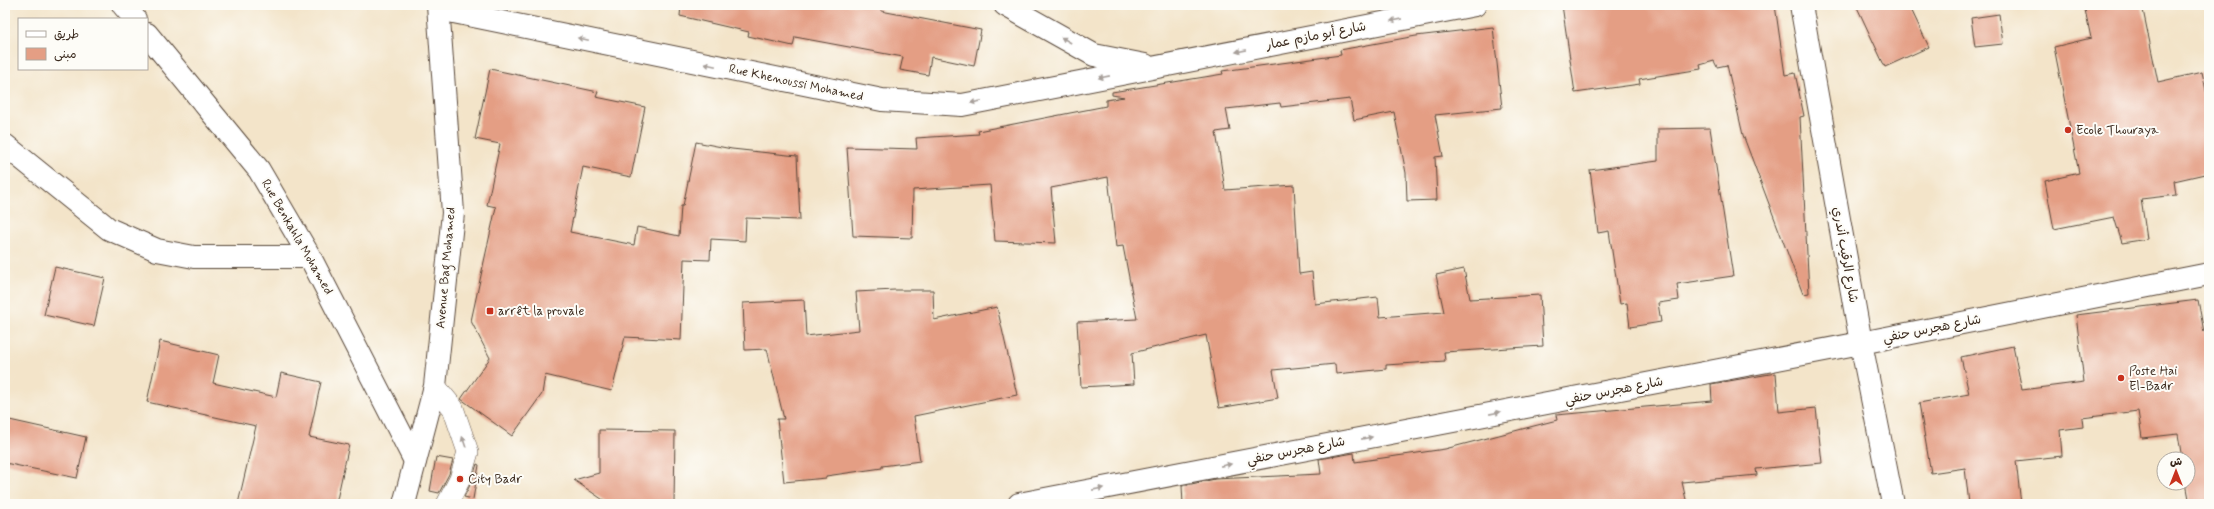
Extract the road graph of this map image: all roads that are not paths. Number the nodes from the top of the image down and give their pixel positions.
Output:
1 (123, 5) edge
2 (1005, 5) edge
3 (1476, 5) edge
4 (1801, 5) edge
5 (438, 7) edge
6 (134, 18) edge
7 (148, 35) edge
8 (1156, 67) junction
9 (5, 145) edge
10 (310, 257) junction
11 (2209, 274) edge
12 (1861, 344) junction
13 (435, 386) junction
14 (416, 461) junction
15 (404, 504) edge
16 (448, 504) edge
17 (1018, 504) edge
18 (1893, 504) edge

1 - 6 street
8 -> 2 street
3 -> 8 street, شارع أبو مازم عمار
4 - 12 street, شارع الرقيب أندري
8 -> 5 street, Rue Khenoussi Mohamed
5 - 13 street, Avenue Bag Mohamed
7 - 10 street, Rue Benkahla Mohamed
9 - 10 street
10 - 14 street, Rue Benkahla Mohamed
11 - 12 street, شارع هجرس حنفي
17 -> 12 street, شارع هجرس حنفي
12 - 18 street, شارع الرقيب أندري
13 - 14 street, Avenue Bag Mohamed
16 -> 13 lane
14 - 15 street, Avenue Bag Mohamed

